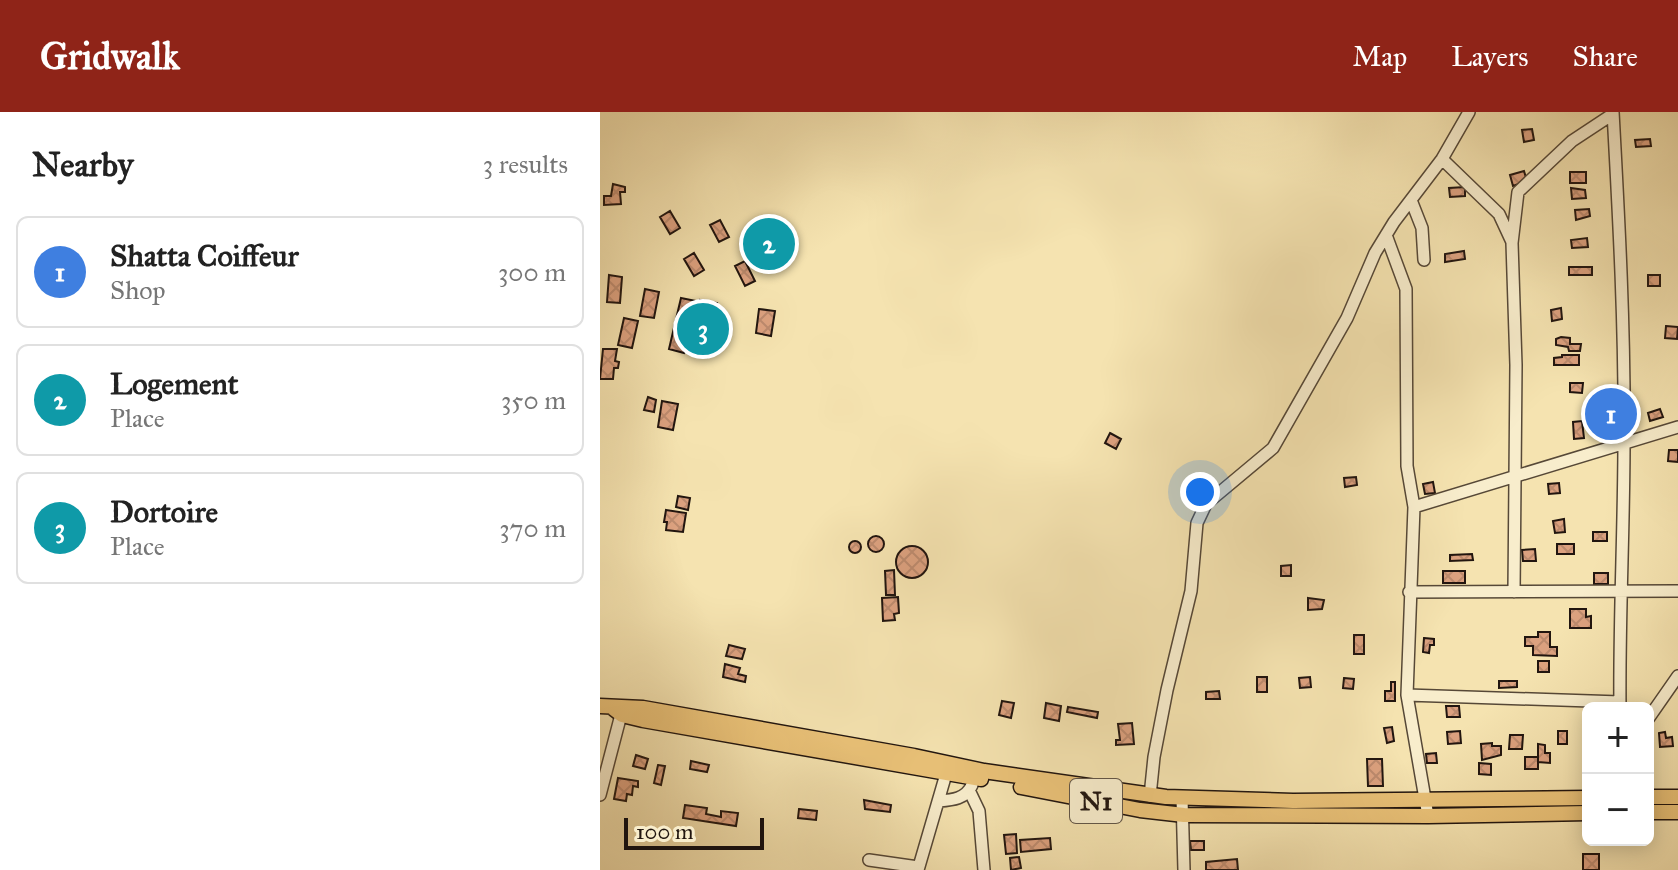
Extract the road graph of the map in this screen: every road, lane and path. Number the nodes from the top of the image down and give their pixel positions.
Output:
1 (1469, 112) edge
2 (1613, 113) edge
3 (1442, 159) junction
4 (1411, 200) junction
5 (1386, 235) junction
6 (1512, 243) junction
7 (1424, 260) dead end
8 (1678, 427) edge
9 (1624, 443) junction
10 (1514, 477) junction
11 (1414, 507) junction
12 (1619, 591) junction
13 (1678, 591) edge
14 (1409, 592) junction
15 (1514, 592) junction
16 (1678, 676) edge
17 (1407, 695) junction
18 (1620, 702) edge
19 (1582, 703) edge
20 (614, 709) edge
21 (1654, 710) edge
22 (946, 774) junction
23 (972, 784) junction
24 (600, 795) edge
25 (1150, 796) junction
26 (1654, 797) edge
27 (1678, 797) edge
28 (1182, 798) junction
29 (1582, 798) edge
30 (939, 801) junction
31 (1428, 808) junction
32 (1654, 812) edge
33 (1678, 812) edge
34 (1582, 813) edge
35 (1184, 815) junction
36 (869, 860) dead end
37 (918, 869) edge
38 (984, 870) edge
39 (1184, 870) edge

1 - 3 street
2 - 6 street
2 - 9 street
3 - 4 street
3 - 6 street
4 - 5 street
4 - 7 street
5 - 11 street
5 - 25 street
6 - 10 street
8 - 9 street
9 - 10 street
9 - 12 street
10 - 11 street
10 - 15 street
11 - 14 street
12 - 13 street
12 - 15 street
12 - 18 street
14 - 15 street
14 - 17 street
16 - 21 street
17 - 19 street
17 - 31 street
20 - 22 main road, N1
20 - 24 street
20 - 25 main road, N1
22 - 23 main road, N1
22 - 30 street
23 - 30 street
23 - 35 main road, N1
23 - 38 street
25 - 28 main road, N1
26 - 27 main road
28 - 31 main road, N1
28 - 35 street
29 - 31 main road, N1
30 - 37 street
31 - 34 main road, N1
31 - 35 main road, N1
32 - 33 main road
35 - 39 street
36 - 37 street

